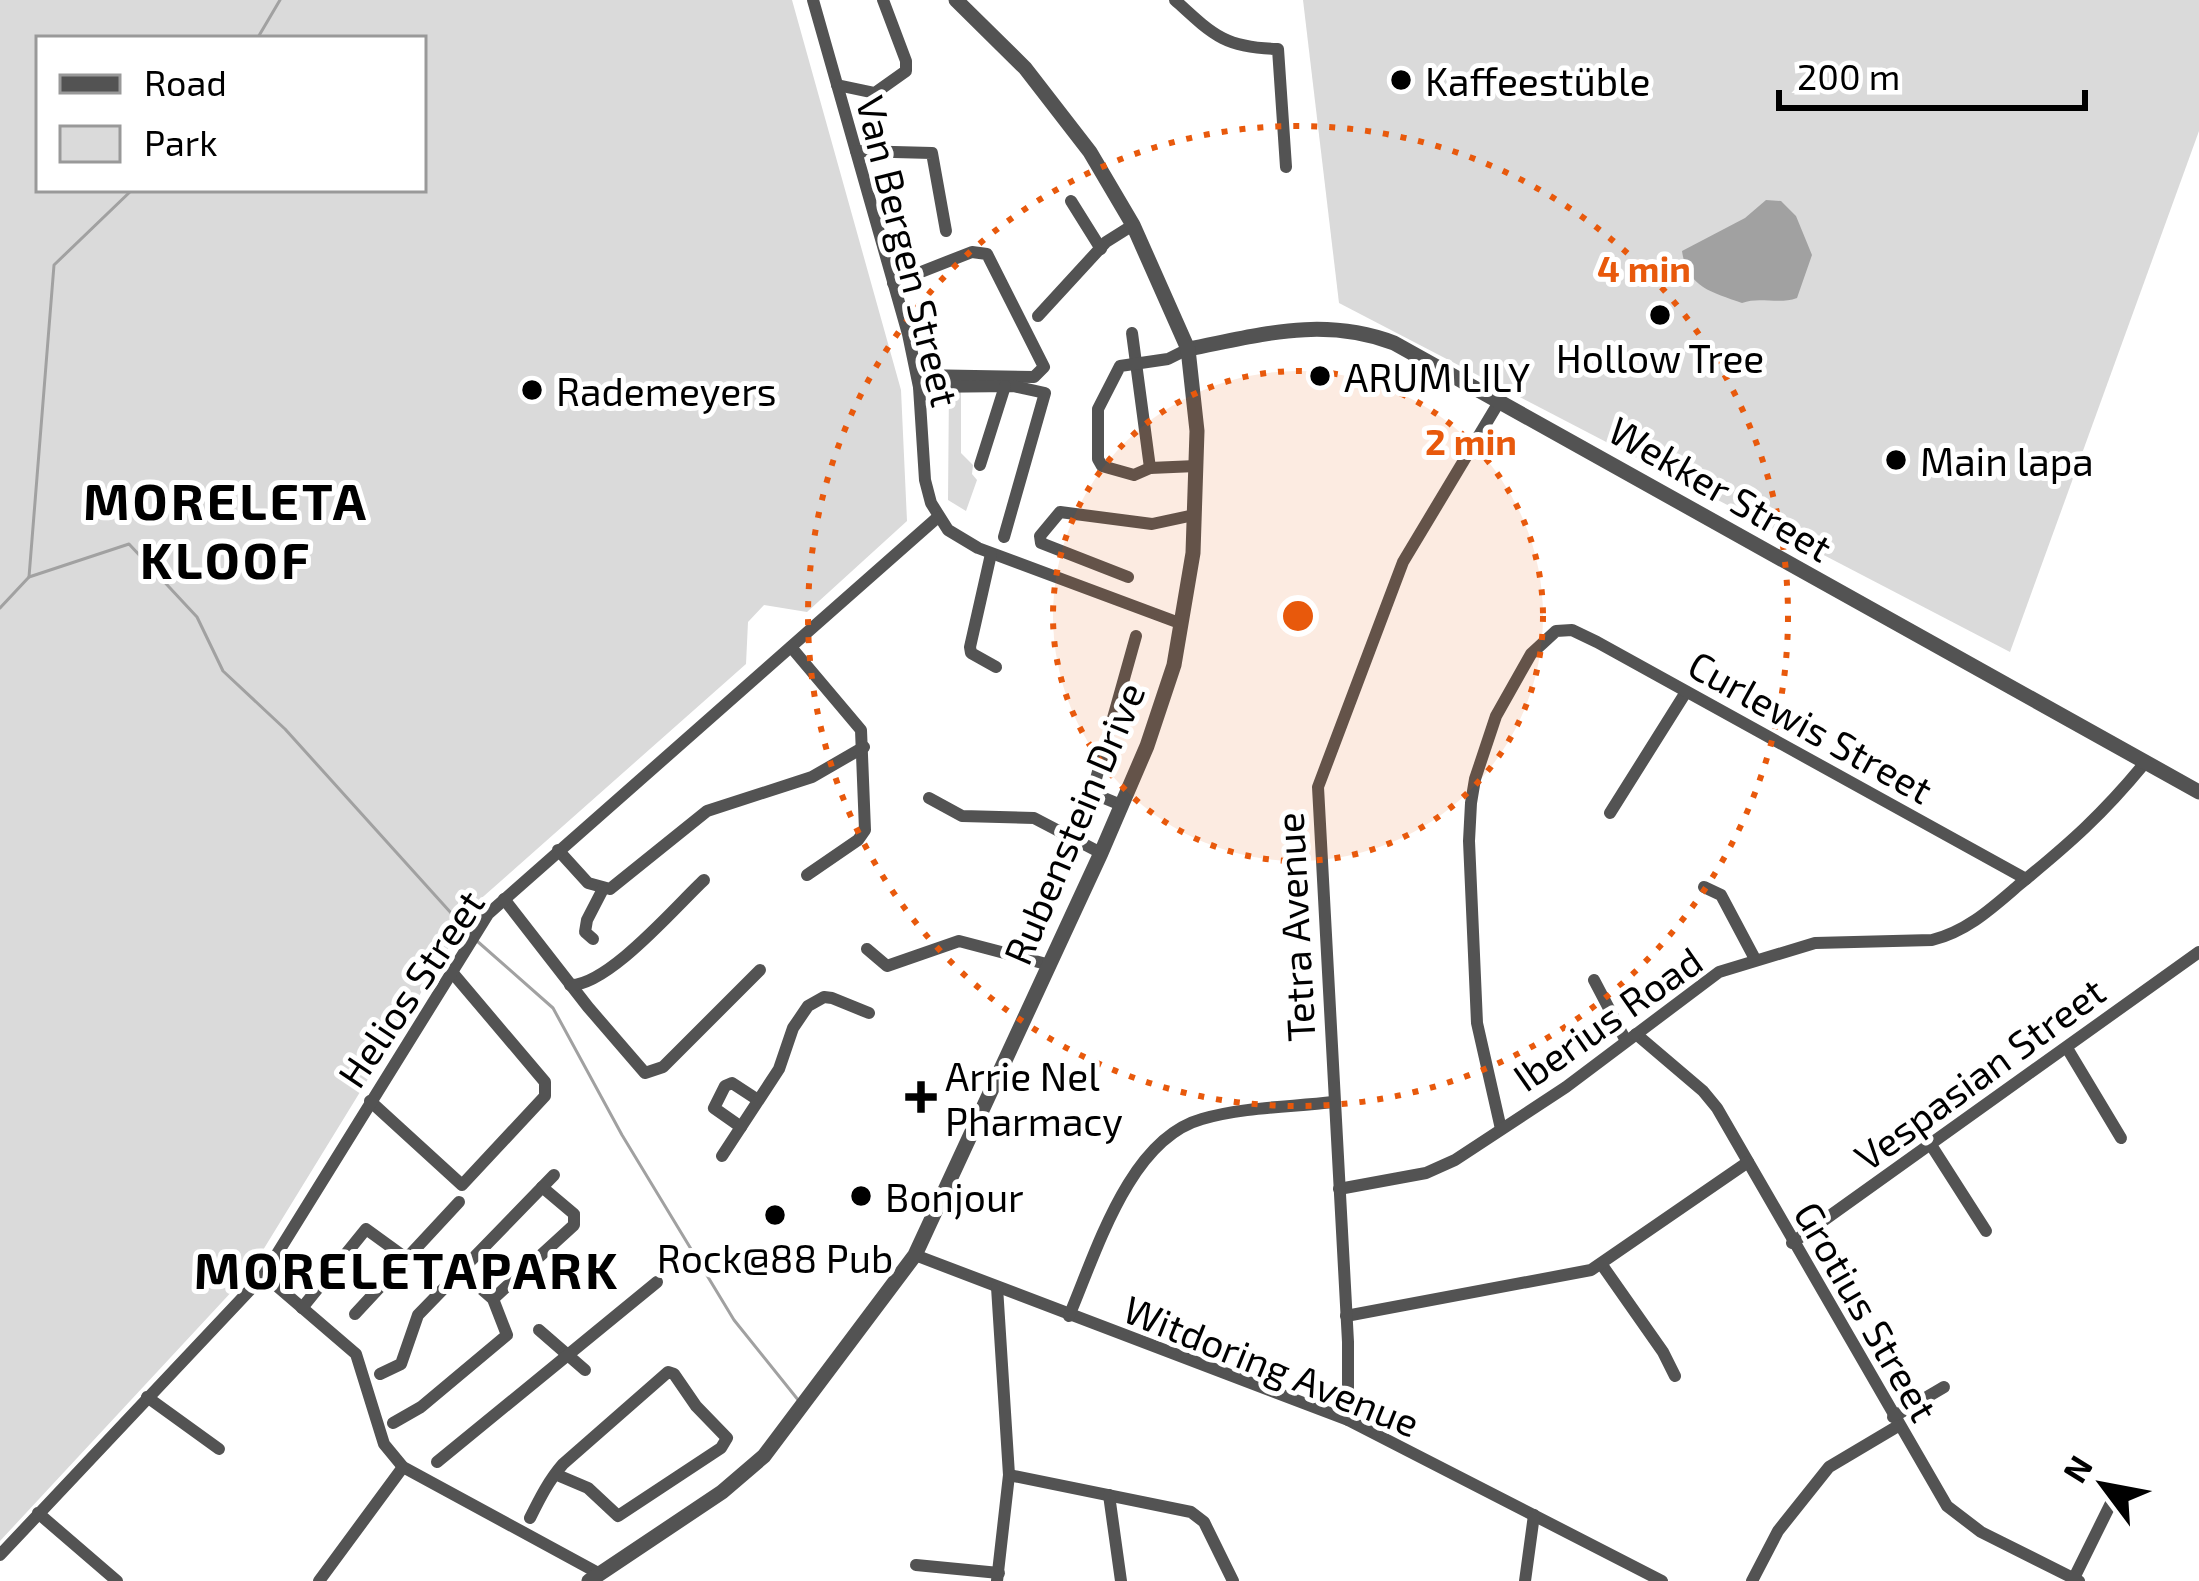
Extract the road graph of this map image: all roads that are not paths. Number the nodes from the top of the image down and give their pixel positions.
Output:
1 (813, 0) edge
2 (883, 0) edge
3 (956, 0) edge
4 (1175, 0) edge
5 (837, 86) junction
6 (856, 151) junction
7 (1286, 167) dead end
8 (1071, 201) dead end
9 (1133, 225) junction
10 (946, 231) dead end
11 (1102, 249) junction
12 (893, 283) junction
13 (1038, 316) dead end
14 (1132, 333) dead end
15 (1188, 349) junction
16 (1137, 362) junction
17 (918, 381) junction
18 (1005, 386) junction
19 (1499, 402) junction
20 (980, 465) dead end
21 (1196, 466) junction
22 (1150, 468) junction
23 (1194, 515) junction
24 (938, 518) junction
25 (1004, 537) dead end
26 (991, 554) junction
27 (1128, 577) dead end
28 (1182, 624) junction
29 (1136, 636) dead end
30 (790, 646) junction
31 (996, 667) dead end
32 (1686, 692) junction
33 (864, 747) junction
34 (2144, 764) junction
35 (2199, 792) edge
36 (929, 798) dead end
37 (1121, 805) junction
38 (1610, 813) dead end
39 (558, 850) junction
40 (1101, 853) junction
41 (807, 875) dead end
42 (2026, 879) junction
43 (704, 880) dead end
44 (1704, 887) dead end
45 (603, 890) junction
46 (504, 898) junction
47 (593, 939) dead end
48 (867, 949) dead end
49 (2199, 952) edge
50 (1755, 958) junction
51 (1050, 965) junction
52 (760, 970) dead end
53 (451, 971) junction
54 (1594, 980) dead end
55 (570, 985) junction
56 (869, 1013) dead end
57 (1631, 1037) junction
58 (2067, 1048) junction
59 (758, 1100) junction
60 (370, 1101) junction
61 (1333, 1102) junction
62 (741, 1127) junction
63 (1501, 1129) junction
64 (2121, 1138) dead end
65 (1931, 1145) junction
66 (722, 1156) dead end
67 (1748, 1162) junction
68 (554, 1174) dead end
69 (542, 1187) junction
70 (1339, 1189) junction
71 (459, 1202) dead end
72 (1986, 1232) dead end
73 (1792, 1243) junction
74 (916, 1255) junction
75 (406, 1258) junction
76 (1602, 1264) junction
77 (461, 1271) junction
78 (264, 1275) junction
79 (657, 1282) dead end
80 (997, 1287) junction
81 (493, 1298) junction
82 (302, 1308) junction
83 (355, 1314) dead end
84 (1070, 1316) junction
85 (1346, 1316) junction
86 (539, 1330) dead end
87 (566, 1354) junction
88 (585, 1370) dead end
89 (380, 1373) dead end
90 (1675, 1376) dead end
91 (1944, 1387) dead end
92 (147, 1397) junction
93 (1348, 1420) junction
94 (1896, 1421) junction
95 (392, 1423) dead end
96 (218, 1449) dead end
97 (436, 1462) dead end
98 (403, 1467) junction
99 (555, 1474) junction
100 (1009, 1475) junction
101 (2121, 1493) dead end
102 (1109, 1495) junction
103 (38, 1513) junction
104 (1534, 1515) junction
105 (530, 1518) dead end
106 (0, 1555) edge
107 (916, 1565) dead end
108 (594, 1577) edge
109 (998, 1577) edge
110 (2078, 1580) edge
111 (117, 1581) edge
112 (319, 1581) edge
113 (1121, 1581) edge
114 (1233, 1581) edge
115 (1525, 1581) edge
116 (1662, 1581) edge
117 (1752, 1581) edge

1 - 5 street, Van Bergen Street
2 - 5 street
3 - 9 street, Rubenstein Drive
4 - 7 street
5 - 6 street, Van Bergen Street
6 - 10 street
6 - 12 street, Van Bergen Street
8 - 11 street
9 - 11 street
9 - 15 street, Rubenstein Drive
11 - 13 street
12 - 17 street, Van Bergen Street
12 - 17 street
14 - 16 street
15 - 16 street
15 - 19 street, Wekker Street
15 - 21 street, Rubenstein Drive
16 - 22 street
16 - 22 street
17 - 18 street
17 - 24 street, Van Bergen Street
18 - 20 street
18 - 25 street
19 - 34 street, Wekker Street
19 - 61 street, Tetra Avenue
21 - 22 street
21 - 23 street, Rubenstein Drive
23 - 27 street
23 - 28 street, Rubenstein Drive
24 - 26 street
24 - 30 street, Helios Street
26 - 28 street
26 - 31 street
28 - 37 street, Rubenstein Drive
29 - 37 street
30 - 33 street
30 - 39 street, Helios Street
32 - 38 street
32 - 42 street, Curlewis Street
32 - 63 street, Curlewis Street
33 - 41 street
33 - 45 street
34 - 35 street, Wekker Street
34 - 42 street, Iberius Road
36 - 40 street
37 - 40 street, Rubenstein Drive
39 - 45 street
39 - 46 street, Helios Street
40 - 51 street, Rubenstein Drive
42 - 50 street, Iberius Road
43 - 55 street
44 - 50 street
45 - 47 street
46 - 53 street, Helios Street
46 - 55 street
48 - 51 street
49 - 58 street, Vespasian Street
50 - 57 street, Iberius Road
51 - 74 street, Rubenstein Drive
52 - 55 street
53 - 60 street, Helios Street
53 - 60 street
54 - 57 street
56 - 59 street
57 - 63 street, Iberius Road
57 - 67 street, Grotius Street
58 - 64 street
58 - 65 street, Vespasian Street
59 - 62 street
59 - 62 street
60 - 78 street, Helios Street
61 - 70 street, Tetra Avenue
61 - 84 street
62 - 66 street
63 - 70 street, Iberius Road
65 - 72 street
65 - 73 street, Vespasian Street
67 - 73 street, Grotius Street
67 - 76 street
68 - 69 street
69 - 77 street
69 - 81 street
70 - 85 street, Tetra Avenue
71 - 75 street
73 - 94 street, Grotius Street
74 - 80 street, Witdoring Avenue
74 - 108 street, Rubenstein Drive
75 - 82 street
75 - 83 street
76 - 85 street
76 - 90 street
77 - 81 street
77 - 89 street
78 - 82 street
78 - 92 street, Helios Street
79 - 87 street
80 - 84 street, Witdoring Avenue
80 - 100 street
81 - 95 street
82 - 98 street
84 - 93 street, Witdoring Avenue
85 - 93 street, Tetra Avenue
86 - 87 street
87 - 88 street
87 - 97 street
91 - 94 street
92 - 96 street
92 - 103 street, Helios Street
93 - 104 street, Witdoring Avenue
94 - 110 street, Grotius Street
94 - 117 street
98 - 108 street
98 - 112 street
99 - 99 street
99 - 105 street
100 - 102 street
100 - 109 street
101 - 110 street
102 - 113 street
102 - 114 street
103 - 106 street, Helios Street
103 - 111 street
104 - 115 street
104 - 116 street, Witdoring Avenue
107 - 109 street

